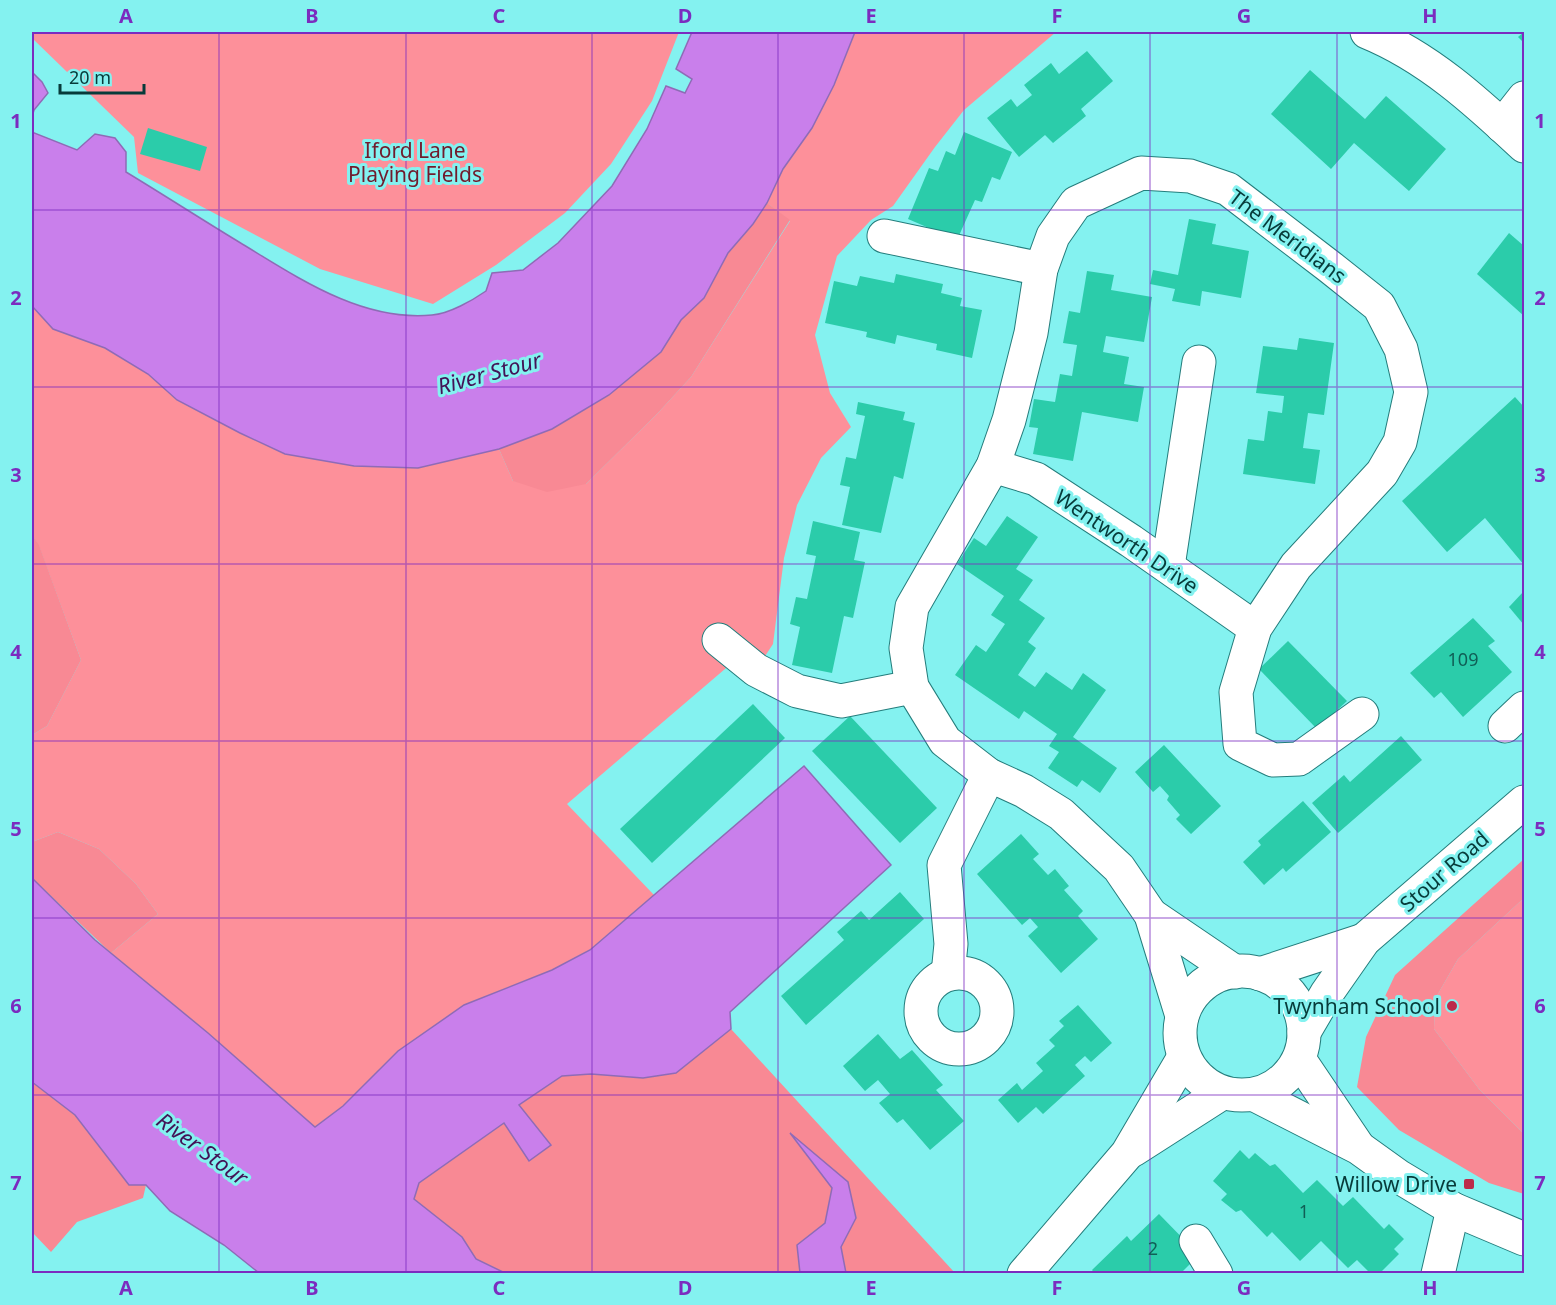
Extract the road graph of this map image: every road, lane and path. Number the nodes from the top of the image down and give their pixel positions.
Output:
1 (1367, 32) edge
2 (1524, 98) edge
3 (1513, 136) edge
4 (884, 236) dead end
5 (1041, 269) junction
6 (1199, 363) dead end
7 (993, 466) junction
8 (1168, 566) junction
9 (1255, 628) junction
10 (719, 640) dead end
11 (912, 687) junction
12 (1362, 714) dead end
13 (989, 775) junction
14 (1524, 802) edge
15 (1151, 915) junction
16 (1364, 940) junction
17 (1247, 973) junction
18 (948, 974) dead end
19 (1182, 1016) junction
20 (1301, 1046) junction
21 (1184, 1057) junction
22 (1222, 1093) junction
23 (1255, 1095) junction
24 (1359, 1148) junction
25 (1126, 1154) junction
26 (1453, 1209) junction
27 (1524, 1239) edge
28 (1196, 1241) dead end
29 (1023, 1274) edge
30 (1216, 1274) edge
31 (1438, 1274) edge

1 - 3 street
2 - 3 street
4 - 5 street
5 - 7 street, The Meridians
5 - 9 street, The Meridians
6 - 8 street
7 - 8 street, Wentworth Drive
7 - 11 street, The Meridians
8 - 9 street, Wentworth Drive
9 - 12 street, The Meridians
10 - 11 street
11 - 13 street, The Meridians
13 - 15 street, The Meridians
13 - 18 street
14 - 16 street, Stour Road
15 - 17 street, The Meridians
15 - 19 street, The Meridians
16 - 17 street, Stour Road
16 - 20 street, Stour Road
17 - 19 street
17 - 20 street
19 - 21 street
20 - 23 street
20 - 24 street
21 - 22 street
21 - 25 street
22 - 23 street
22 - 25 street
23 - 24 street
24 - 26 street
25 - 29 street
26 - 27 street
26 - 31 street
28 - 30 street

